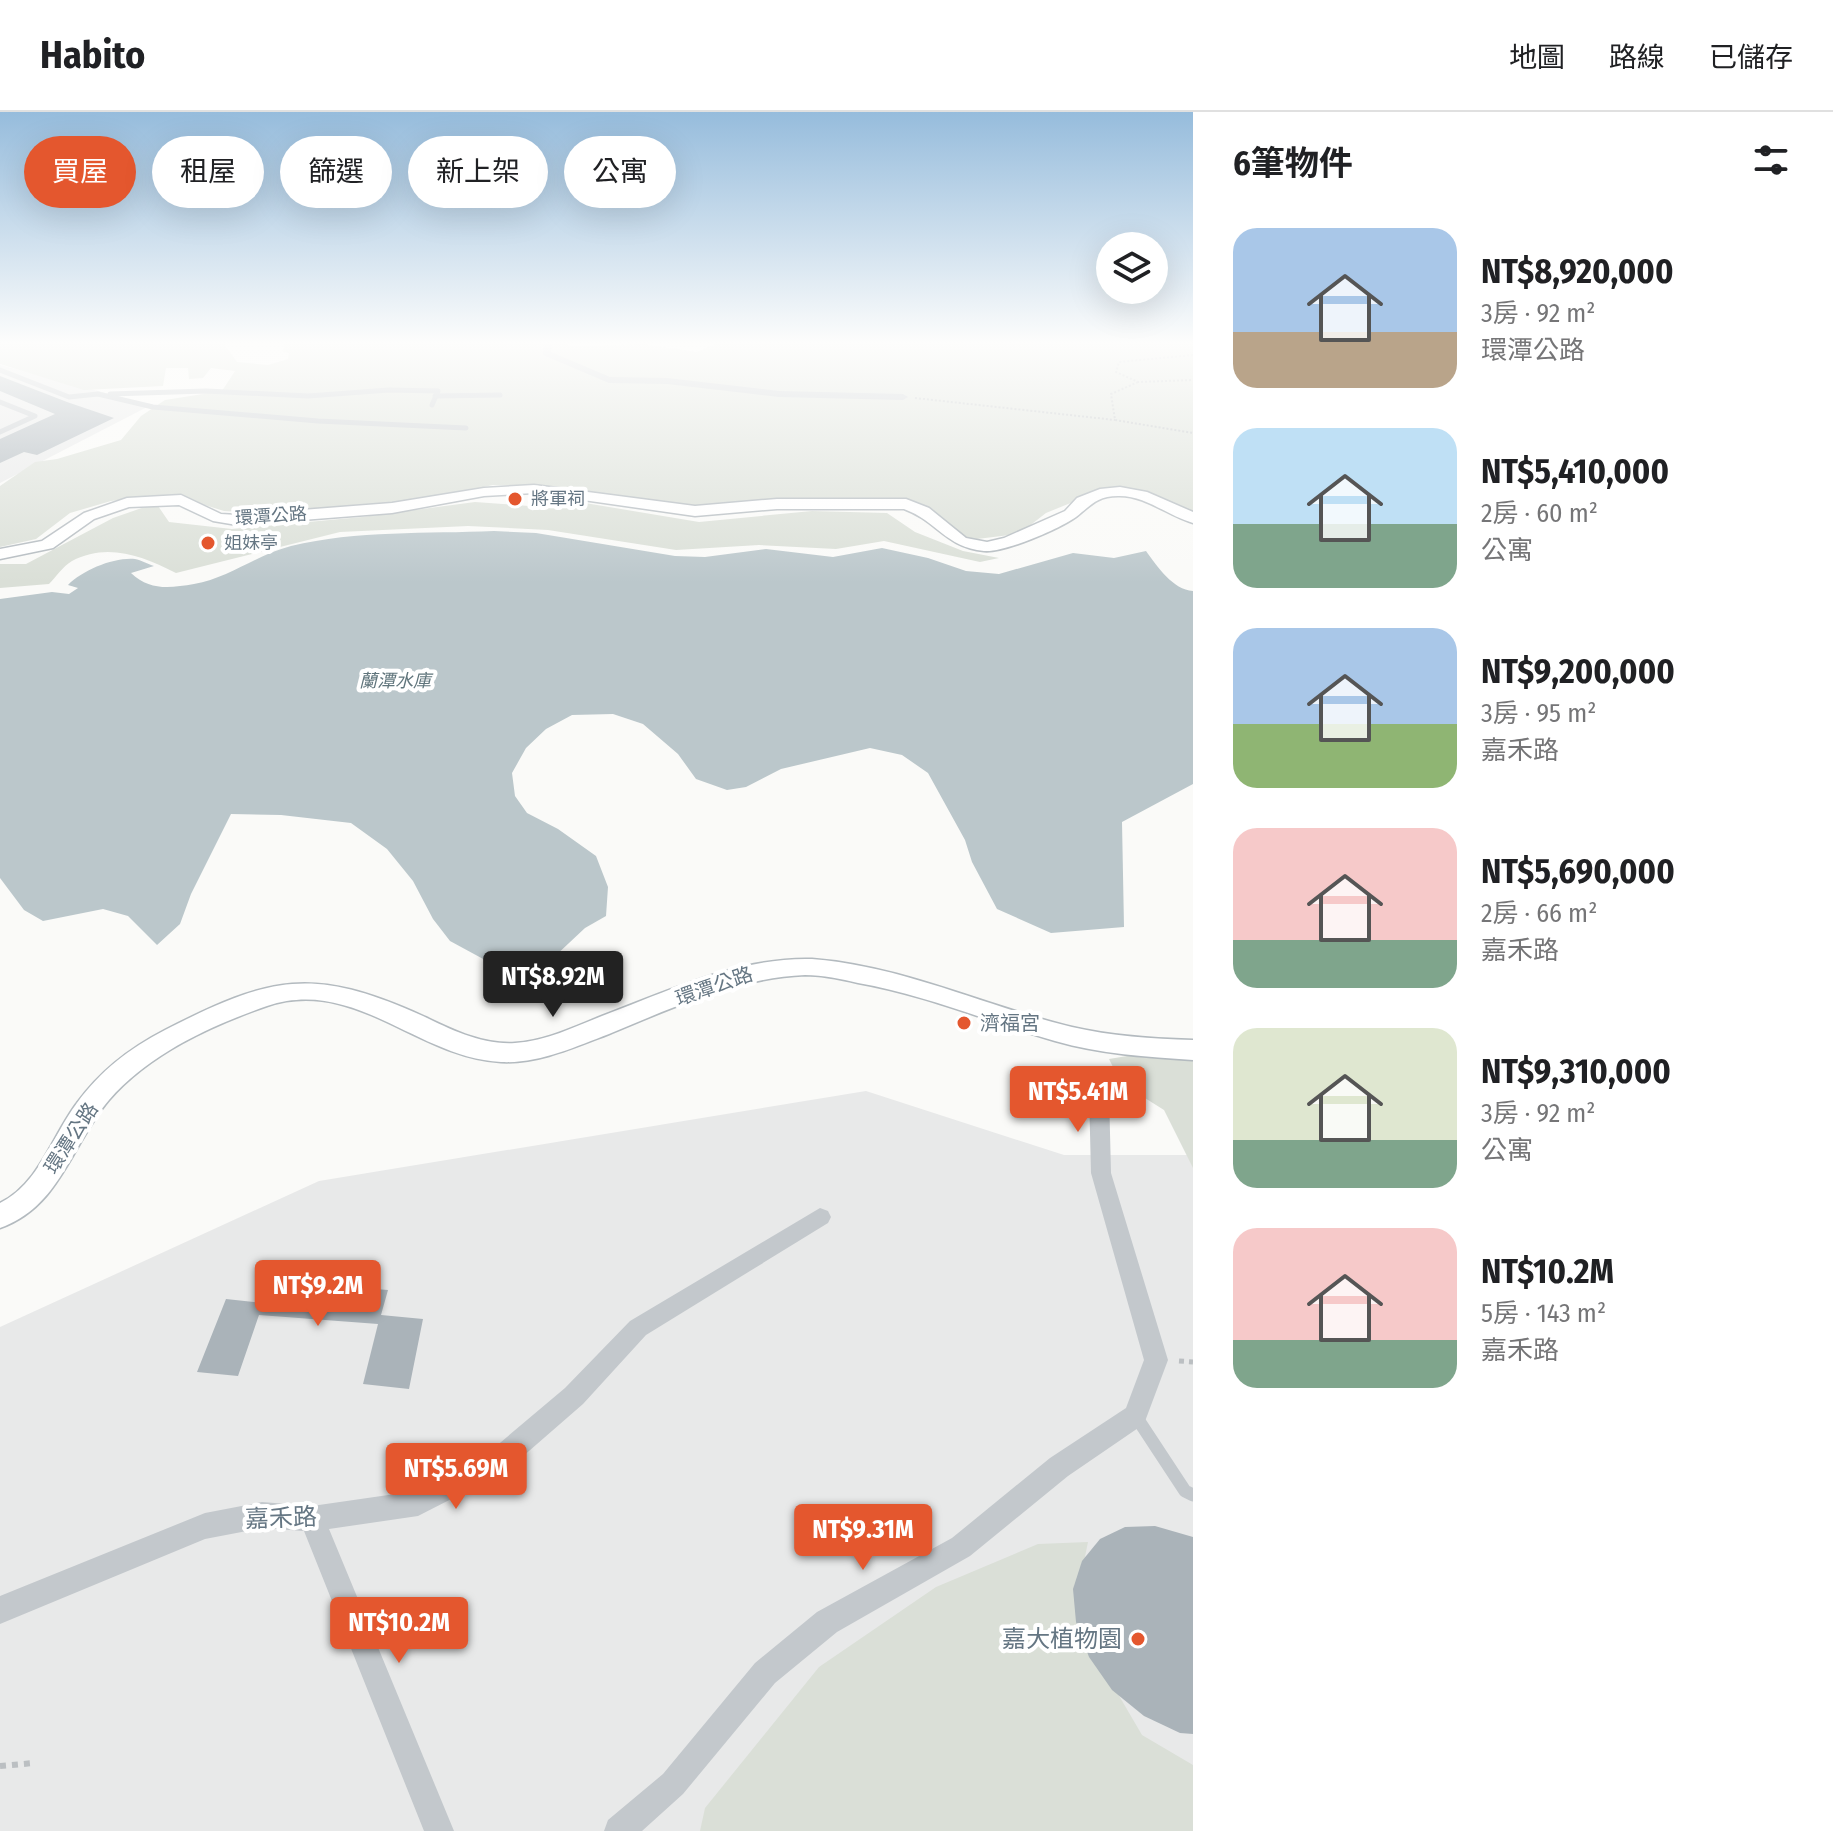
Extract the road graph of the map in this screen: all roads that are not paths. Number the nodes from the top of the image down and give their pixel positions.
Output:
1 (21, 422) edge
2 (344, 422) edge
3 (466, 428) dead end
4 (0, 432) edge
5 (1193, 518) edge
6 (0, 554) edge
7 (1193, 1050) edge
8 (1099, 1093) dead end
9 (0, 1216) edge
10 (820, 1217) dead end
11 (1135, 1416) junction
12 (1193, 1495) edge
13 (312, 1519) junction
14 (0, 1610) edge
15 (439, 1831) edge
16 (619, 1831) edge

1 - 4 lane
2 - 3 lane
5 - 6 street, 環潭公路
7 - 9 street, 環潭公路
8 - 11 street
10 - 13 street, 嘉禾路
11 - 12 lane
11 - 16 street
13 - 14 street, 嘉禾路
13 - 15 street

